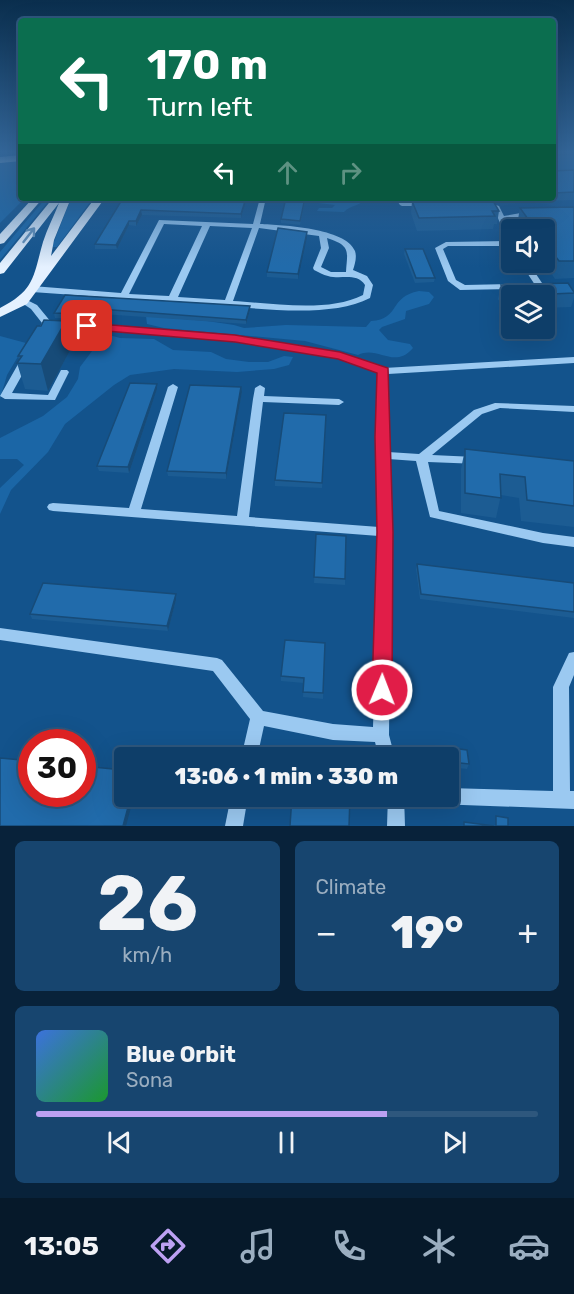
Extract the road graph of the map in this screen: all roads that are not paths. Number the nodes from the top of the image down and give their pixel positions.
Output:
1 (35, 201) edge
2 (56, 201) edge
3 (65, 201) edge
4 (98, 201) edge
5 (262, 201) edge
6 (400, 201) edge
7 (478, 201) edge
8 (483, 201) edge
9 (471, 203) edge
10 (429, 204) edge
11 (544, 213) edge
12 (502, 219) joint
13 (207, 224) junction
14 (256, 226) junction
15 (323, 235) junction
16 (0, 241) edge
17 (501, 243) edge
18 (64, 248) junction
19 (46, 249) junction
20 (0, 271) edge
21 (41, 274) junction
22 (354, 275) junction
23 (501, 287) edge
24 (32, 289) junction
25 (124, 296) junction
26 (172, 300) junction
27 (23, 301) junction
28 (228, 303) junction
29 (0, 313) edge
30 (47, 323) junction
31 (36, 342) edge
32 (31, 351) edge
33 (574, 360) edge
34 (383, 371) junction
35 (64, 372) dead end
36 (173, 387) dead end
37 (339, 402) dead end
38 (574, 409) edge
39 (382, 455) junction
40 (421, 458) junction
41 (492, 462) edge
42 (53, 507) dead end
43 (134, 513) junction
44 (242, 521) junction
45 (385, 532) junction
46 (574, 542) edge
47 (0, 634) edge
48 (574, 658) edge
49 (258, 717) junction
50 (381, 735) junction
51 (251, 747) edge
52 (384, 747) edge
53 (459, 797) edge
54 (568, 800) edge
55 (238, 807) edge
56 (396, 807) edge
57 (234, 826) edge
58 (396, 826) edge

1 - 16 main road
20 -> 2 main road
3 - 19 main road
4 - 18 main road
5 - 14 street
6 - 10 street
7 - 9 street
8 - 12 street
11 - 12 street
13 - 14 street
13 - 25 street
13 - 26 street
14 - 15 street
14 - 28 street
15 - 22 street
15 - 22 street
17 - 23 street
18 - 19 main road
18 - 21 main road
19 - 21 main road
21 - 24 main road
22 - 28 street
24 - 25 street
24 - 27 main road
25 - 26 street
26 - 28 street
27 - 29 main road
27 - 30 street
30 - 31 street
30 - 34 street
32 - 35 street
33 - 34 street
34 - 39 street
36 - 43 street
37 - 44 street
38 - 40 street
39 - 40 street
39 - 45 street
40 - 41 street
40 - 46 street
42 - 43 street
43 - 44 street
44 - 45 street
45 - 50 street
47 - 49 street
48 - 54 street
49 - 50 street
49 - 51 street
50 - 52 street
53 - 54 street
55 - 57 street
56 - 58 street

